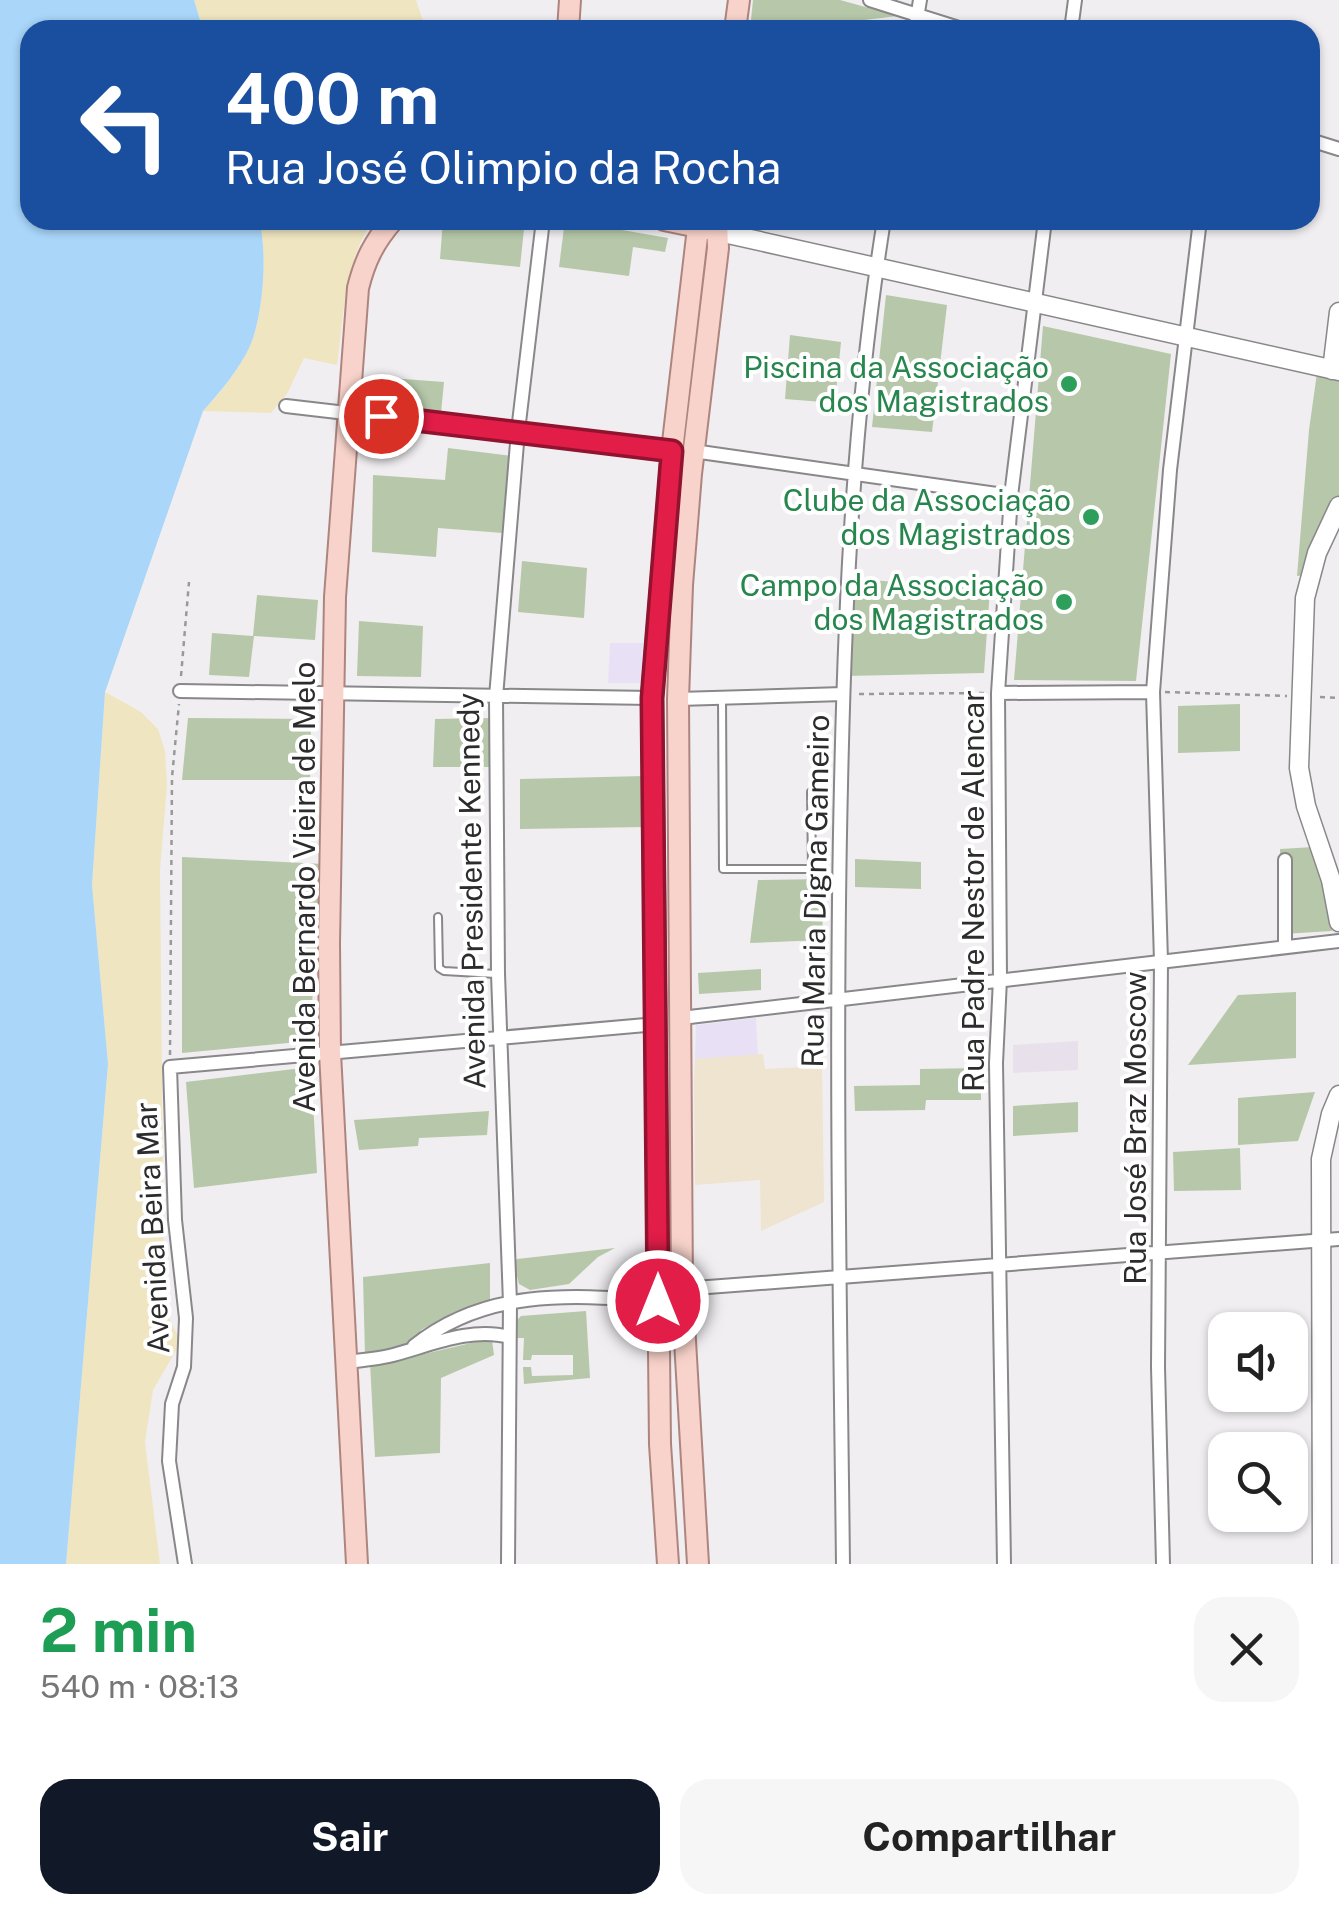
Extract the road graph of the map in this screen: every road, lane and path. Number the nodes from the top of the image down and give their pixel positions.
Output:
1 (870, 0) edge
2 (919, 7) edge
3 (944, 20) edge
4 (384, 230) edge
5 (542, 230) edge
6 (711, 230) edge
7 (882, 230) edge
8 (1044, 230) edge
9 (1199, 230) edge
10 (877, 266) junction
11 (1033, 302) junction
12 (1339, 312) edge
13 (1186, 334) junction
14 (1335, 371) edge
15 (286, 406) dead end
16 (347, 413) junction
17 (518, 432) junction
18 (672, 451) junction
19 (694, 452) junction
20 (854, 472) junction
21 (1011, 496) junction
22 (1339, 506) edge
23 (190, 582) dead end
24 (180, 691) junction
25 (1153, 692) junction
26 (998, 693) junction
27 (332, 694) junction
28 (843, 694) junction
29 (1301, 696) junction
30 (496, 697) junction
31 (722, 697) junction
32 (652, 698) junction
33 (1339, 698) edge
34 (678, 699) junction
35 (811, 792) dead end
36 (1285, 860) dead end
37 (654, 871) junction
38 (679, 871) junction
39 (438, 917) dead end
40 (1339, 922) edge
41 (1339, 941) edge
42 (1285, 945) junction
43 (1161, 961) junction
44 (498, 974) junction
45 (1000, 980) junction
46 (836, 998) junction
47 (681, 1018) junction
48 (657, 1024) junction
49 (502, 1036) junction
50 (330, 1052) junction
51 (170, 1067) junction
52 (1339, 1096) edge
53 (1339, 1239) edge
54 (1319, 1240) junction
55 (1158, 1251) junction
56 (999, 1266) junction
57 (840, 1278) junction
58 (682, 1289) junction
59 (658, 1301) junction
60 (510, 1303) junction
61 (509, 1337) junction
62 (414, 1346) junction
63 (348, 1362) junction
64 (185, 1564) edge
65 (357, 1564) edge
66 (508, 1564) edge
67 (668, 1564) edge
68 (698, 1564) edge
69 (844, 1564) edge
70 (1004, 1564) edge
71 (1162, 1564) edge
72 (1322, 1564) edge

1 - 2 street
2 - 3 street
4 - 16 main road, Avenida Bernardo Vieira de Melo
5 - 17 street, Avenida Presidente Kennedy
6 - 10 main road
6 - 18 main road
6 - 19 main road
7 - 10 street, Rua Maria Digna Gameiro
8 - 11 street, Rua Padre Nestor de Alencar
9 - 13 street, Rua José Braz Moscow
10 - 11 main road
10 - 20 street, Rua Maria Digna Gameiro
11 - 13 main road
11 - 21 street, Rua Padre Nestor de Alencar
12 - 14 main road
13 - 14 main road
13 - 25 street, Rua José Braz Moscow
15 - 16 street
16 - 17 street
16 - 27 main road, Avenida Bernardo Vieira de Melo
17 - 18 street
17 - 30 street, Avenida Presidente Kennedy
18 - 32 main road
19 - 20 street
19 - 34 main road
20 - 21 street
20 - 28 street, Rua Maria Digna Gameiro
21 - 26 street, Rua Padre Nestor de Alencar
22 - 29 main road
23 - 24 path
24 - 27 street
24 - 51 path
25 - 26 street
25 - 29 path
25 - 43 street, Rua José Braz Moscow
26 - 28 path
26 - 45 street, Rua Padre Nestor de Alencar
27 - 30 street
27 - 50 main road, Avenida Bernardo Vieira de Melo
28 - 31 street
28 - 46 street, Rua Maria Digna Gameiro
29 - 33 path
29 - 40 main road
30 - 32 street
30 - 44 street, Avenida Presidente Kennedy
31 - 34 street
31 - 35 lane
32 - 37 main road
34 - 38 main road
36 - 42 street
37 - 38 main road
37 - 48 main road
38 - 47 main road
39 - 44 lane
41 - 42 street
42 - 43 street
43 - 45 street
43 - 55 street, Rua José Braz Moscow
44 - 49 street, Avenida Presidente Kennedy
45 - 46 street
45 - 56 street, Rua Padre Nestor de Alencar
46 - 47 street
46 - 57 street, Rua Maria Digna Gameiro
47 - 58 main road
48 - 49 street
48 - 59 main road
49 - 50 street
49 - 60 street, Avenida Presidente Kennedy
50 - 51 street
50 - 63 main road, Avenida Bernardo Vieira de Melo
51 - 64 street, Avenida Beira Mar
52 - 54 main road
53 - 54 street
54 - 55 street
54 - 72 main road
55 - 56 street
55 - 71 street, Rua José Braz Moscow
56 - 57 street
56 - 70 street, Rua Padre Nestor de Alencar
57 - 58 street
57 - 69 street, Rua Maria Digna Gameiro
58 - 68 main road
59 - 60 street
59 - 67 main road
60 - 61 street, Avenida Presidente Kennedy
60 - 62 street
61 - 62 street
61 - 66 street, Avenida Presidente Kennedy
62 - 63 street
63 - 65 main road, Avenida Bernardo Vieira de Melo

